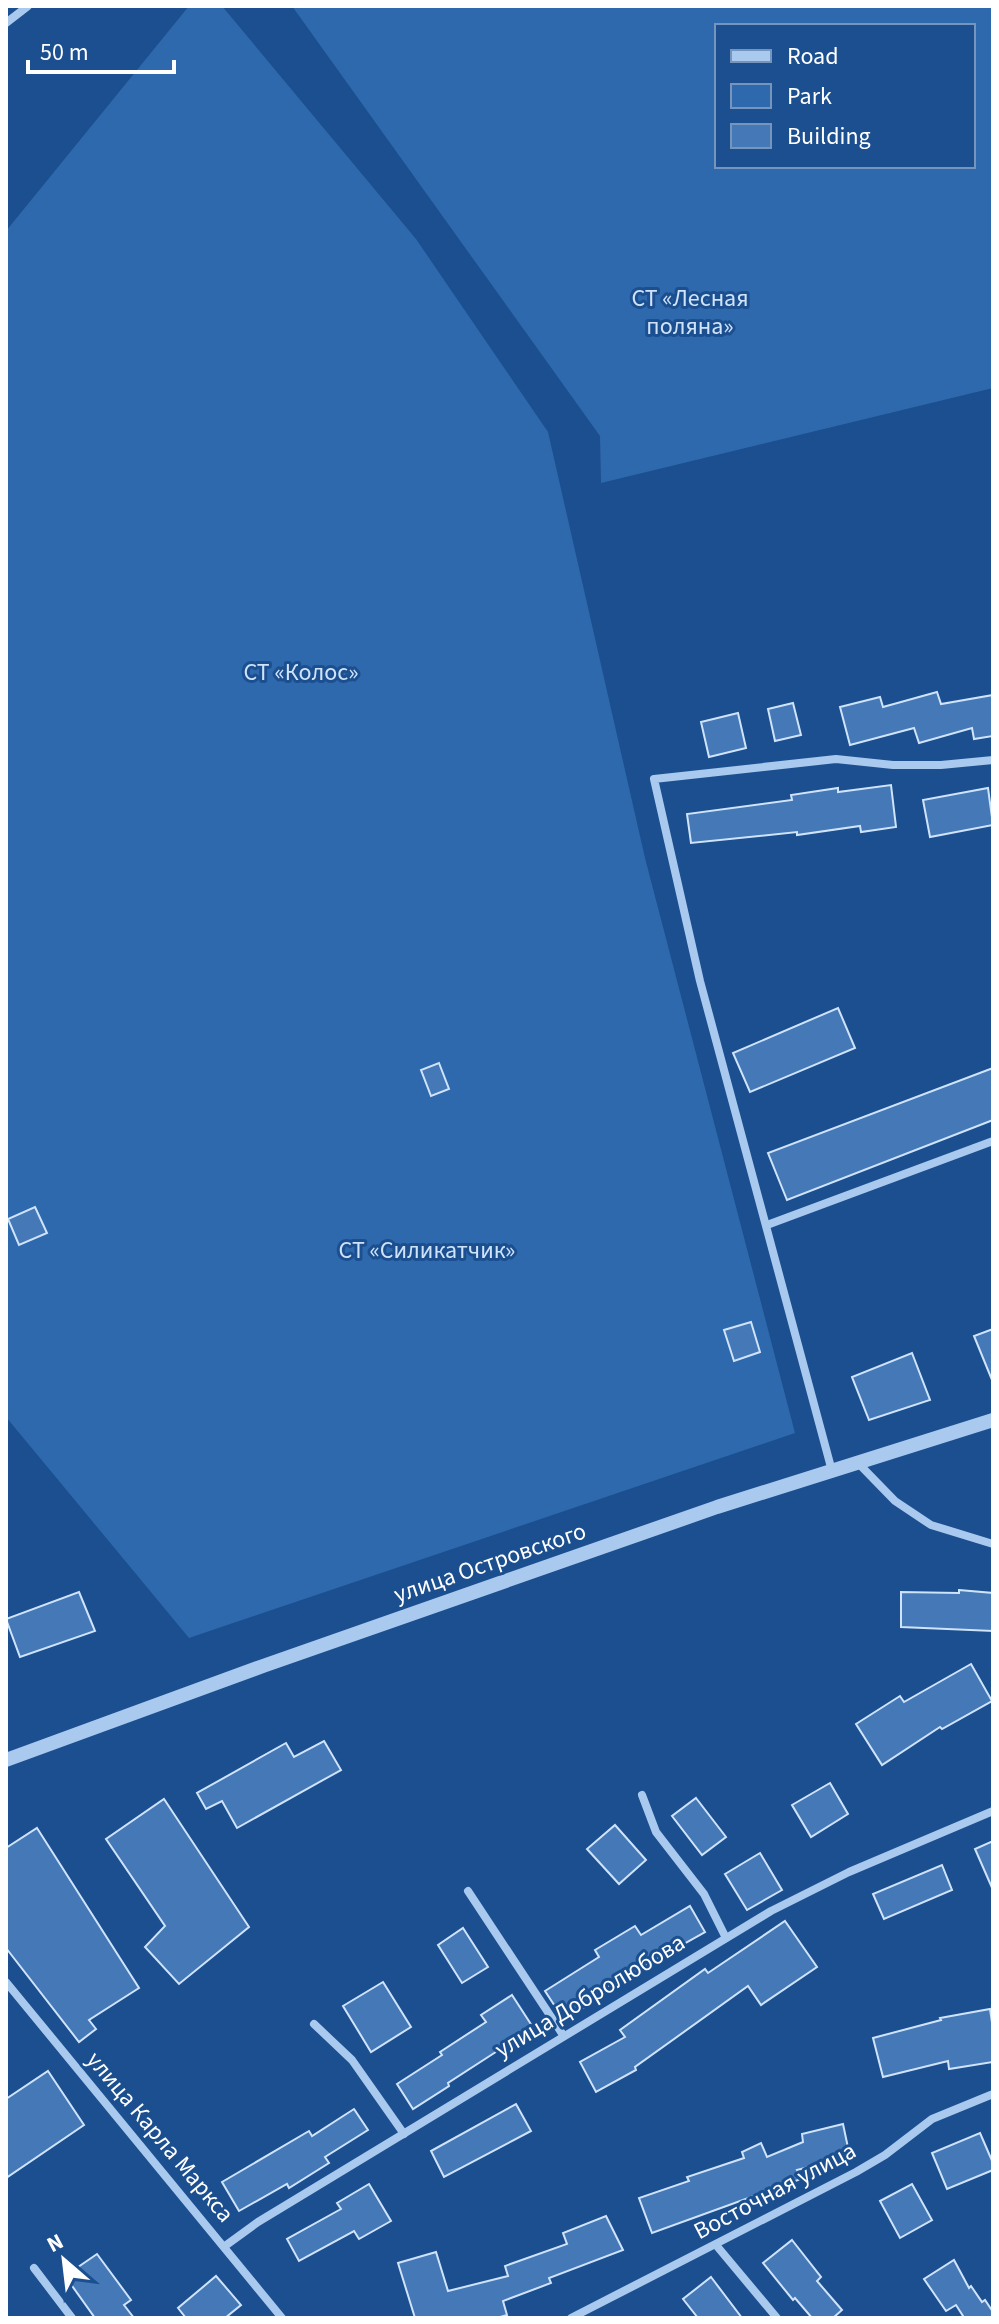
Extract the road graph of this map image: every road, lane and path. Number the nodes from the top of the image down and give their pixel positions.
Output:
1 (28, 6) edge
2 (6, 23) edge
3 (993, 760) edge
4 (993, 1141) edge
5 (767, 1225) junction
6 (993, 1420) edge
7 (858, 1463) junction
8 (832, 1471) junction
9 (993, 1544) edge
10 (6, 1760) edge
11 (642, 1795) dead end
12 (993, 1811) edge
13 (468, 1891) dead end
14 (726, 1938) junction
15 (6, 1983) edge
16 (314, 2024) dead end
17 (563, 2035) junction
18 (993, 2094) edge
19 (404, 2134) junction
20 (716, 2245) junction
21 (225, 2246) junction
22 (34, 2268) dead end
23 (72, 2318) edge
24 (282, 2318) edge
25 (571, 2318) edge
26 (777, 2318) edge

1 - 2 street
3 - 5 street
4 - 5 street
5 - 8 street
6 - 7 street, улица Островского
7 - 8 street, улица Островского
7 - 9 street
8 - 10 street, улица Островского
11 - 14 street
12 - 14 street, улица Добролюбова
13 - 17 street
14 - 17 street, улица Добролюбова
15 - 21 street, улица Карла Маркса
16 - 19 street
17 - 19 street, улица Добролюбова
18 - 20 street, Восточная улица
19 - 21 street, улица Добролюбова
20 - 25 street, Восточная улица
20 - 26 street
21 - 24 street, улица Карла Маркса
22 - 23 street

